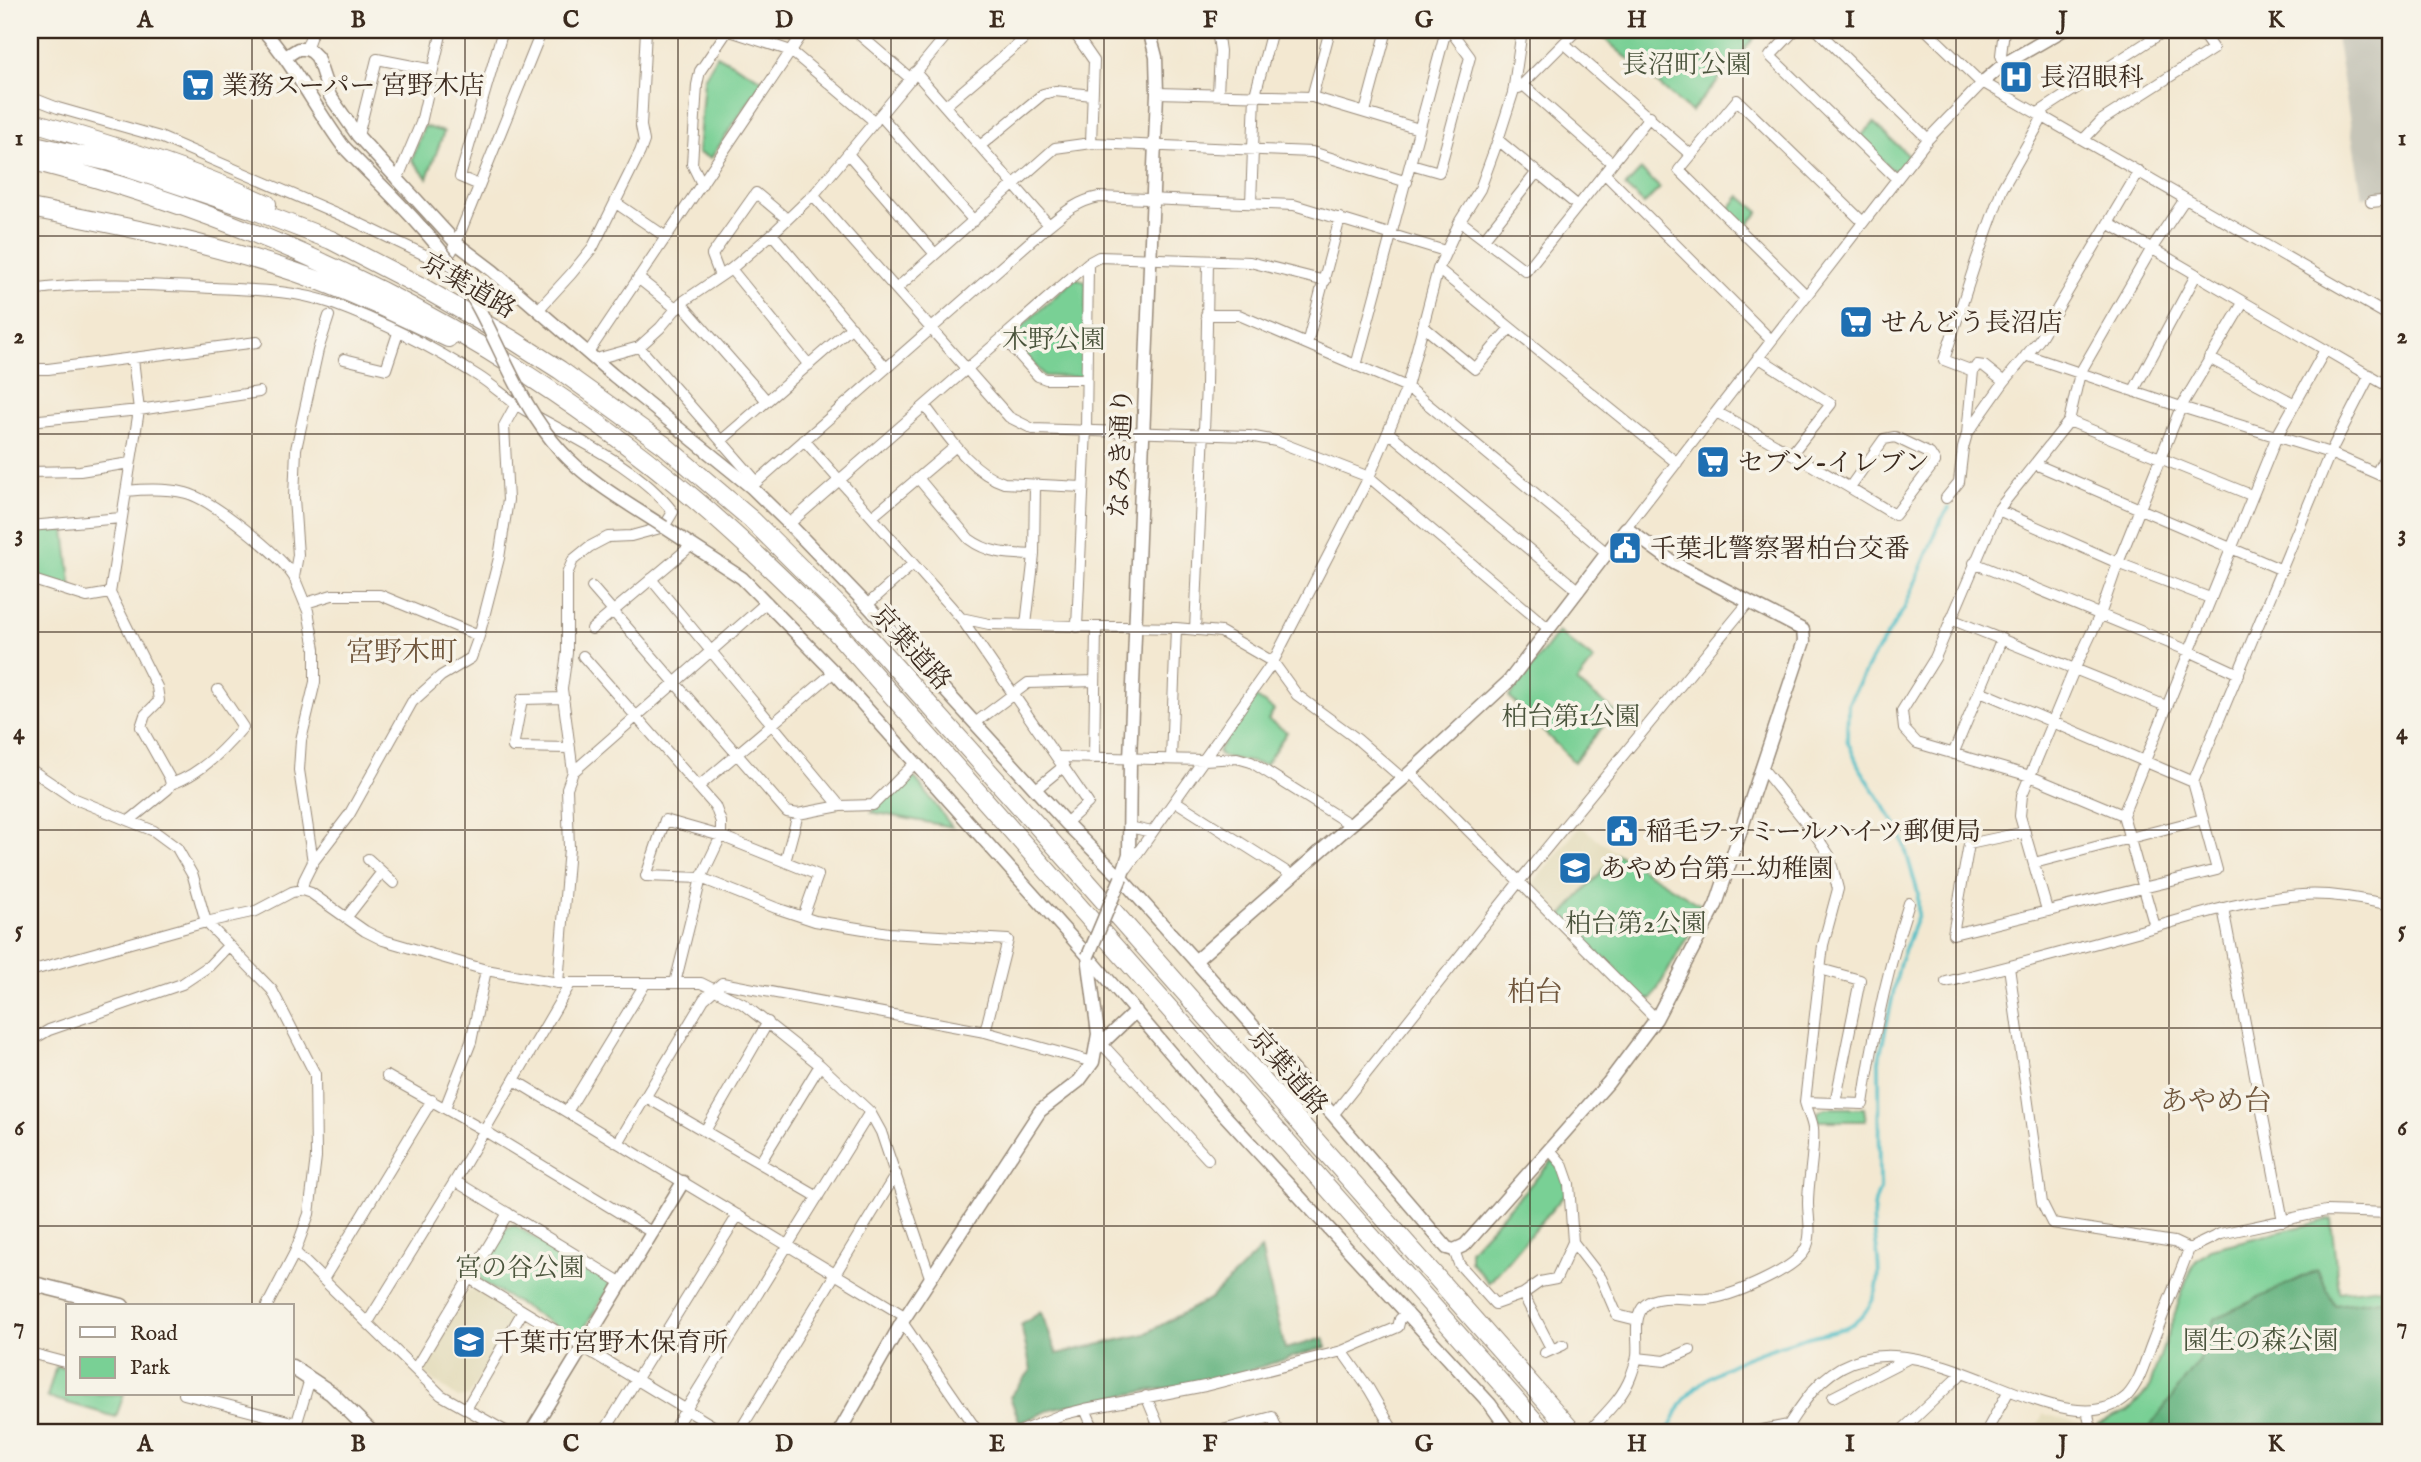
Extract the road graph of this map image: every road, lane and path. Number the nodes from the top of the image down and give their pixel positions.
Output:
1 (263, 30) edge
2 (313, 30) edge
3 (442, 30) edge
4 (503, 30) edge
5 (542, 30) edge
6 (646, 30) edge
7 (728, 30) edge
8 (805, 30) edge
9 (854, 30) edge
10 (951, 30) edge
11 (1034, 30) edge
12 (1069, 30) edge
13 (1149, 30) edge
14 (1217, 30) edge
15 (1272, 30) edge
16 (1330, 30) edge
17 (1387, 30) edge
18 (1448, 30) edge
19 (1522, 30) edge
20 (1577, 30) edge
21 (1795, 30) edge
22 (1817, 30) edge
23 (1926, 30) edge
24 (2004, 30) edge
25 (2063, 30) edge
26 (2200, 30) edge
27 (2162, 31) edge
28 (1565, 44) junction
29 (306, 49) junction
30 (791, 51) junction
31 (285, 57) junction
32 (2004, 64) junction
33 (433, 70) junction
34 (913, 75) junction
35 (1983, 82) junction
36 (1522, 85) junction
37 (1157, 93) junction
38 (1513, 93) junction
39 (1218, 94) junction
40 (1092, 95) junction
41 (1255, 95) junction
42 (30, 97) edge
43 (1312, 97) junction
44 (945, 106) junction
45 (1364, 112) junction
46 (2041, 114) junction
47 (1650, 116) junction
48 (877, 119) junction
49 (30, 121) edge
50 (1419, 129) junction
51 (358, 136) junction
52 (1928, 139) junction
53 (2084, 139) junction
54 (1498, 140) junction
55 (1091, 143) junction
56 (30, 144) edge
57 (980, 146) junction
58 (1155, 147) junction
59 (1253, 150) junction
60 (849, 155) junction
61 (1691, 155) junction
62 (30, 160) edge
63 (1612, 163) junction
64 (1411, 164) junction
65 (2139, 171) junction
66 (1537, 172) junction
67 (1604, 173) junction
68 (1897, 179) junction
69 (397, 180) junction
70 (1407, 182) junction
71 (702, 184) junction
72 (479, 185) junction
73 (1014, 186) junction
74 (813, 195) junction
75 (2185, 199) junction
76 (1153, 200) junction
77 (2391, 201) edge
78 (2371, 202) dead end
79 (616, 203) junction
80 (1251, 203) junction
81 (1578, 206) junction
82 (30, 210) edge
83 (1340, 218) junction
84 (787, 219) junction
85 (974, 221) junction
86 (1460, 221) junction
87 (1863, 222) junction
88 (2108, 223) junction
89 (1049, 225) junction
90 (772, 234) junction
91 (1392, 234) junction
92 (666, 237) junction
93 (1484, 239) junction
94 (331, 240) junction
95 (456, 243) junction
96 (2152, 248) junction
97 (1446, 251) junction
98 (935, 254) junction
99 (1150, 258) junction
100 (1208, 261) junction
101 (1088, 263) junction
102 (731, 269) junction
103 (1438, 270) junction
104 (2196, 275) junction
105 (720, 276) junction
106 (638, 278) junction
107 (1325, 281) junction
108 (896, 289) junction
109 (30, 290) edge
110 (1806, 295) junction
111 (2243, 303) junction
112 (679, 306) junction
113 (538, 310) junction
114 (1206, 315) junction
115 (329, 316) dead end
116 (2391, 317) edge
117 (852, 327) junction
118 (1424, 327) junction
119 (1510, 328) junction
120 (931, 329) junction
121 (398, 333) junction
122 (1004, 338) junction
123 (1771, 340) junction
124 (257, 342) dead end
125 (1307, 344) junction
126 (639, 347) junction
127 (2325, 350) junction
128 (2026, 355) junction
129 (592, 356) junction
130 (1758, 357) junction
131 (2209, 358) junction
132 (134, 359) junction
133 (345, 359) dead end
134 (809, 365) junction
135 (1356, 366) junction
136 (887, 368) junction
137 (30, 369) edge
138 (967, 369) junction
139 (1973, 371) junction
140 (2080, 373) junction
141 (2370, 375) junction
142 (1086, 379) junction
143 (2004, 382) junction
144 (1407, 387) junction
145 (2391, 388) edge
146 (547, 389) junction
147 (2134, 390) junction
148 (259, 392) dead end
149 (767, 401) junction
150 (516, 404) junction
151 (2295, 404) junction
152 (925, 406) junction
153 (2181, 407) junction
154 (139, 410) junction
155 (1716, 412) junction
156 (30, 421) edge
157 (2069, 421) junction
158 (1086, 429) junction
159 (1388, 432) junction
160 (1144, 433) junction
161 (1967, 434) junction
162 (1203, 436) junction
163 (2277, 436) junction
164 (722, 440) junction
165 (804, 440) junction
166 (2391, 445) edge
167 (956, 446) junction
168 (1793, 452) junction
169 (2330, 453) junction
170 (2162, 458) junction
171 (130, 463) junction
172 (1677, 463) junction
173 (2035, 464) junction
174 (30, 472) edge
175 (2377, 472) junction
176 (1369, 477) junction
177 (918, 478) junction
178 (840, 480) junction
179 (2391, 480) edge
180 (754, 484) junction
181 (1035, 486) junction
182 (1082, 487) junction
183 (1850, 487) junction
184 (126, 491) junction
185 (2251, 495) junction
186 (1946, 498) dead end
187 (1998, 510) junction
188 (2140, 511) junction
189 (872, 517) junction
190 (121, 518) junction
191 (789, 524) junction
192 (30, 526) edge
193 (664, 527) junction
194 (1626, 528) junction
195 (692, 545) junction
196 (2230, 548) junction
197 (1607, 553) junction
198 (1034, 555) junction
199 (1974, 563) junction
200 (2118, 563) junction
201 (914, 564) junction
202 (2282, 570) junction
203 (294, 577) junction
204 (30, 579) edge
205 (651, 579) junction
206 (592, 587) dead end
207 (1579, 591) junction
208 (110, 593) junction
209 (2210, 598) junction
210 (767, 602) junction
211 (1749, 602) junction
212 (306, 603) junction
213 (867, 605) junction
214 (613, 611) junction
215 (2100, 615) junction
216 (961, 618) junction
217 (1951, 619) junction
218 (1026, 625) junction
219 (1077, 627) junction
220 (1096, 627) junction
221 (1137, 628) junction
222 (1176, 628) junction
223 (592, 629) dead end
224 (1195, 629) junction
225 (1549, 629) junction
226 (479, 636) junction
227 (2002, 638) junction
228 (711, 651) junction
229 (2189, 651) junction
230 (583, 656) dead end
231 (1273, 662) junction
232 (2074, 670) junction
233 (834, 672) junction
234 (2239, 674) junction
235 (1095, 681) junction
236 (675, 683) junction
237 (218, 690) dead end
238 (1980, 691) junction
239 (1013, 693) junction
240 (564, 698) junction
241 (2166, 706) junction
242 (637, 716) junction
243 (2053, 722) junction
244 (975, 723) junction
245 (773, 725) junction
246 (570, 748) junction
247 (1953, 754) junction
248 (738, 755) junction
249 (1094, 758) junction
250 (1130, 759) junction
251 (1171, 760) junction
252 (1204, 760) junction
253 (2144, 761) junction
254 (1061, 762) junction
255 (915, 763) junction
256 (1762, 768) junction
257 (30, 769) edge
258 (573, 772) junction
259 (2030, 775) junction
260 (1406, 776) junction
261 (2193, 782) junction
262 (171, 784) junction
263 (698, 788) junction
264 (1036, 789) junction
265 (1175, 801) junction
266 (840, 806) junction
267 (798, 814) junction
268 (2123, 815) junction
269 (2203, 819) junction
270 (129, 821) junction
271 (1066, 823) junction
272 (1351, 825) junction
273 (1129, 827) junction
274 (1152, 832) junction
275 (2025, 832) junction
276 (721, 836) junction
277 (2128, 837) junction
278 (368, 859) dead end
279 (313, 862) junction
280 (785, 862) junction
281 (2034, 863) junction
282 (382, 872) junction
283 (1293, 876) junction
284 (701, 878) junction
285 (1121, 878) junction
286 (394, 883) dead end
287 (1518, 883) junction
288 (2142, 888) junction
289 (302, 890) junction
290 (1909, 903) dead end
291 (2391, 905) edge
292 (2223, 908) junction
293 (2047, 910) junction
294 (803, 917) junction
295 (345, 918) junction
296 (206, 922) junction
297 (2155, 927) junction
298 (228, 946) junction
299 (1088, 956) junction
300 (1195, 961) junction
301 (2009, 967) junction
302 (1820, 969) junction
303 (486, 970) junction
304 (30, 971) edge
305 (1946, 982) dead end
306 (558, 983) junction
307 (675, 983) junction
308 (570, 984) junction
309 (645, 984) junction
310 (715, 988) junction
311 (1136, 1011) junction
312 (1656, 1019) junction
313 (768, 1023) junction
314 (985, 1032) junction
315 (30, 1041) edge
316 (1097, 1052) junction
317 (820, 1065) junction
318 (387, 1076) dead end
319 (514, 1080) junction
320 (646, 1097) junction
321 (432, 1100) junction
322 (1805, 1102) junction
323 (1835, 1103) junction
324 (445, 1108) junction
325 (567, 1112) junction
326 (870, 1112) junction
327 (1333, 1115) junction
328 (485, 1131) junction
329 (705, 1131) junction
330 (618, 1143) junction
331 (1550, 1150) junction
332 (1208, 1160) dead end
333 (760, 1163) junction
334 (896, 1174) junction
335 (455, 1181) junction
336 (683, 1182) junction
337 (818, 1197) junction
338 (508, 1213) junction
339 (2391, 1213) edge
340 (738, 1215) junction
341 (2283, 1220) junction
342 (653, 1233) junction
343 (1573, 1242) junction
344 (788, 1245) junction
345 (2189, 1249) junction
346 (1454, 1250) junction
347 (295, 1252) junction
348 (836, 1275) junction
349 (324, 1278) junction
350 (469, 1278) junction
351 (930, 1278) junction
352 (30, 1283) edge
353 (622, 1283) junction
354 (1523, 1294) junction
355 (114, 1304) edge
356 (268, 1304) edge
357 (523, 1311) junction
358 (1408, 1313) junction
359 (904, 1320) junction
360 (1637, 1320) junction
361 (368, 1322) junction
362 (1563, 1345) dead end
363 (583, 1347) junction
364 (1689, 1350) dead end
365 (1342, 1351) junction
366 (30, 1353) edge
367 (1637, 1358) junction
368 (1910, 1358) junction
369 (66, 1362) edge
370 (294, 1368) edge
371 (415, 1369) junction
372 (1959, 1376) junction
373 (310, 1379) junction
374 (637, 1380) junction
375 (2007, 1394) junction
376 (191, 1396) edge
377 (1146, 1396) junction
378 (1833, 1397) dead end
379 (467, 1409) junction
380 (1085, 1409) junction
381 (686, 1410) junction
382 (2088, 1414) junction
383 (295, 1428) edge
384 (1786, 1429) edge
385 (371, 1432) edge
386 (507, 1432) edge
387 (531, 1432) edge
388 (604, 1432) edge
389 (672, 1432) edge
390 (723, 1432) edge
391 (739, 1432) edge
392 (839, 1432) edge
393 (978, 1432) edge
394 (1019, 1432) edge
395 (1095, 1432) edge
396 (1161, 1432) edge
397 (1215, 1432) edge
398 (1278, 1432) edge
399 (1394, 1432) edge
400 (1510, 1432) edge
401 (1544, 1432) edge
402 (1573, 1432) edge
403 (1598, 1432) edge
404 (1753, 1432) edge
405 (1900, 1432) edge
406 (1986, 1432) edge
407 (2088, 1432) edge

1 - 31 street
2 - 29 street
3 - 33 street
4 - 72 street
5 - 72 street
6 - 79 street
7 - 30 street
7 - 71 street
8 - 30 street
9 - 34 street
10 - 34 street
11 - 44 street
12 - 40 street
13 - 37 street, なみき通り
14 - 39 street
15 - 41 street
16 - 43 street
17 - 45 street
18 - 50 street
18 - 64 street
19 - 38 street
20 - 28 street
21 - 68 street
22 - 52 street
23 - 35 street
24 - 32 street
25 - 32 street
26 - 53 street
27 - 46 street
28 - 36 street
28 - 47 street
29 - 31 street
29 - 51 street
30 - 48 street
30 - 71 street
31 - 193 street, bridge
32 - 35 street
33 - 51 street
33 - 69 street
34 - 44 street
34 - 48 street
35 - 46 street
35 - 52 street
36 - 38 street
36 - 63 street
37 - 39 street
37 - 58 street, なみき通り
38 - 54 street
39 - 41 street
40 - 55 street
40 - 57 street
41 - 43 street
41 - 59 street
42 - 95 street
43 - 45 street
44 - 57 street
45 - 50 street
46 - 53 street
46 - 139 street
47 - 61 street
47 - 63 street
48 - 60 street
48 - 85 street
49 - 94 highway
50 - 64 street
51 - 69 street
52 - 68 street
53 - 65 street
54 - 66 street
54 - 86 street
55 - 58 street
55 - 73 street
56 - 94 highway, 京葉道路
57 - 73 street
58 - 59 street
58 - 76 street, なみき通り
59 - 70 street
59 - 80 street
60 - 74 street
60 - 98 street
61 - 87 street
61 - 110 street
62 - 146 highway, 京葉道路
63 - 67 street
64 - 70 street
65 - 75 street
65 - 88 street
66 - 81 street
66 - 93 street
67 - 81 street
67 - 123 street
68 - 87 street
69 - 95 street
70 - 91 street
71 - 92 street
72 - 95 street
73 - 85 street
73 - 89 street
74 - 84 street
74 - 108 street
75 - 96 street
75 - 116 street
76 - 80 street
76 - 89 street
76 - 99 street, なみき通り
77 - 78 street
79 - 92 street
79 - 113 street
80 - 83 street
81 - 93 street
82 - 146 highway
83 - 91 street
83 - 107 street
84 - 90 street
84 - 105 street
85 - 98 street
86 - 93 street
86 - 97 street
87 - 110 street
88 - 96 street
88 - 128 street
89 - 120 street
90 - 102 street
90 - 117 street
91 - 97 street
91 - 135 street
92 - 106 street
94 - 402 highway, 京葉道路
95 - 113 street
96 - 104 street
96 - 140 street
97 - 103 street
98 - 108 street
99 - 100 street
99 - 101 street
99 - 160 street, なみき通り
100 - 107 street
100 - 114 street
101 - 122 street
101 - 142 street
102 - 105 street
102 - 134 street
103 - 118 street
103 - 119 street
104 - 111 street
104 - 147 street
105 - 112 street
106 - 112 street
106 - 129 street
107 - 125 street
108 - 120 street
109 - 121 street
110 - 123 street
111 - 127 street
111 - 131 street
112 - 126 street
112 - 149 street
113 - 129 street
114 - 125 street
114 - 162 street
115 - 203 street
117 - 134 street
117 - 136 street
118 - 119 street
118 - 144 street
119 - 172 street
120 - 136 street
120 - 138 street
121 - 133 street
121 - 150 street
122 - 138 street
122 - 142 street
123 - 130 street
124 - 132 street
125 - 135 street
126 - 129 street
126 - 164 street
127 - 141 street
127 - 151 street
128 - 140 street
128 - 143 street
129 - 180 street
130 - 155 street
130 - 168 street
131 - 151 street
131 - 153 street
132 - 137 street
132 - 154 street
134 - 149 street
135 - 144 street
136 - 165 street
138 - 152 street
138 - 158 street
139 - 143 street
139 - 161 street
140 - 147 street
140 - 157 street
141 - 145 street
141 - 169 street
142 - 158 street
143 - 161 street
144 - 159 street
144 - 197 street
146 - 401 highway, 京葉道路
147 - 153 street
148 - 154 street
149 - 164 street
150 - 193 street
150 - 226 street
151 - 163 street
152 - 167 street
152 - 178 street
153 - 163 street
153 - 170 street
154 - 156 street
154 - 171 street
155 - 168 street
155 - 172 street
157 - 170 street
157 - 173 street
158 - 160 street
158 - 182 street
159 - 176 street
159 - 207 street
160 - 162 street
160 - 221 street, なみき通り
161 - 186 street
162 - 176 street
162 - 224 street
163 - 169 street
163 - 185 street
164 - 180 street
165 - 178 street
165 - 180 street
166 - 175 street
167 - 177 street
167 - 181 street
168 - 183 street
169 - 175 street
169 - 202 street
170 - 185 street
170 - 188 street
171 - 174 street
171 - 184 street
172 - 194 street
173 - 187 street
173 - 188 street
175 - 179 street
176 - 225 street
176 - 231 street
177 - 189 street
177 - 198 street
178 - 189 street
178 - 191 street
180 - 191 street
181 - 182 street
181 - 198 street
182 - 219 street
183 - 183 street
184 - 190 street
184 - 203 street
185 - 196 street
187 - 199 street
187 - 200 street
188 - 196 street
188 - 200 street
189 - 201 street
190 - 192 street
190 - 208 street
191 - 213 street
193 - 195 street
193 - 240 street
194 - 197 street
194 - 211 street
195 - 205 street
195 - 210 street
196 - 202 street
196 - 209 street
197 - 207 street
198 - 218 street
199 - 215 street
199 - 217 street
200 - 209 street
200 - 215 street
201 - 213 street
201 - 216 street
202 - 234 street
203 - 212 street
204 - 208 street
205 - 214 street
205 - 228 street
206 - 214 street
207 - 225 street
208 - 262 street
209 - 229 street
210 - 228 street
210 - 233 street
211 - 256 street
211 - 287 street
212 - 226 street
212 - 279 street
213 - 244 street
214 - 223 street
214 - 236 street
215 - 229 street
215 - 232 street
216 - 218 street
216 - 239 street
217 - 227 street
217 - 247 street
218 - 219 street
219 - 220 street
220 - 221 street
220 - 235 street
221 - 222 street
221 - 250 street, なみき通り
222 - 224 street
222 - 251 street
224 - 231 street
225 - 260 street
226 - 279 street
227 - 232 street
227 - 238 street
228 - 236 street
228 - 245 street
229 - 234 street
229 - 241 street
230 - 242 street
231 - 252 street
231 - 260 street
232 - 241 street
232 - 243 street
233 - 245 street
233 - 255 street
234 - 261 street
235 - 239 street
235 - 249 street
236 - 242 street
236 - 248 street
237 - 262 street
238 - 243 street
238 - 247 street
239 - 244 street
239 - 254 street
240 - 246 street
240 - 246 street
241 - 253 street
242 - 258 street
242 - 263 street
243 - 253 street
243 - 259 street
244 - 264 street
245 - 248 street
245 - 266 street
246 - 258 street
247 - 259 street
248 - 263 street
248 - 267 street
249 - 250 street
249 - 254 street
250 - 251 street
250 - 273 street, なみき通り
251 - 252 street
252 - 265 street
252 - 272 street
253 - 261 street
253 - 268 street
254 - 264 street
254 - 271 street
255 - 266 street
255 - 299 street
256 - 302 street
256 - 312 street
257 - 270 street
258 - 306 street
259 - 268 street
259 - 275 street
260 - 272 street
260 - 287 street
261 - 269 street
262 - 270 street
263 - 276 street
264 - 271 street
265 - 274 street
265 - 283 street
266 - 267 street
267 - 280 street
268 - 277 street
269 - 277 street
269 - 288 street
270 - 296 street
271 - 285 street
272 - 283 street
273 - 274 street
273 - 285 street, なみき通り
274 - 285 street
275 - 281 street
275 - 293 street
276 - 280 street
276 - 284 street
276 - 284 street
277 - 281 street
277 - 288 street
278 - 282 street
279 - 289 street
280 - 294 street
281 - 293 street
282 - 286 street
282 - 295 street
283 - 300 street
284 - 294 street
284 - 307 street
285 - 299 street, なみき通り, bridge
285 - 300 street
287 - 312 street
287 - 327 street
288 - 293 street
288 - 297 street
289 - 295 street
289 - 296 street
290 - 323 street
291 - 292 street
292 - 297 street
292 - 341 street
294 - 314 street
295 - 303 street
296 - 298 street
296 - 304 street
297 - 301 street
298 - 315 street
298 - 347 street
299 - 311 street
299 - 316 street
300 - 327 street
301 - 305 street
301 - 345 street
302 - 322 street
302 - 323 street
303 - 306 street
303 - 324 street
306 - 308 street
307 - 309 street
307 - 310 street
308 - 309 street
308 - 319 street
309 - 325 street
310 - 313 street
310 - 314 street
310 - 320 street
311 - 316 street
311 - 358 street
312 - 331 street
313 - 317 street
313 - 329 street
314 - 316 street
316 - 332 street
316 - 351 street
317 - 326 street
317 - 333 street
318 - 321 street
319 - 325 street
319 - 328 street
320 - 329 street
320 - 330 street
321 - 324 street
321 - 349 street
322 - 323 street
322 - 360 street
324 - 328 street
325 - 330 street
326 - 334 street
326 - 337 street
327 - 346 street
328 - 335 street
328 - 342 street
329 - 333 street
330 - 336 street
331 - 343 street
331 - 346 street
333 - 337 street
334 - 348 street
334 - 351 street
335 - 338 street
335 - 361 street
336 - 340 street
336 - 342 street
337 - 344 street
338 - 350 street
338 - 353 street
339 - 341 street
340 - 344 street
340 - 374 street
341 - 345 street
342 - 353 street
343 - 354 street
343 - 360 street
344 - 348 street
344 - 381 street
345 - 382 street
346 - 354 street
347 - 349 street
347 - 356 street
348 - 359 street
348 - 391 street
349 - 361 street
350 - 357 street
350 - 371 street
351 - 359 street
352 - 355 main road
353 - 363 street
354 - 362 street
357 - 363 street
357 - 379 street
358 - 365 street
358 - 400 street
359 - 392 street
359 - 393 street
360 - 367 street
361 - 371 street
363 - 374 street
363 - 387 street
364 - 367 street
365 - 377 street
365 - 399 street
366 - 369 street
367 - 403 street
368 - 372 street
368 - 378 street
368 - 384 street
370 - 373 main road
371 - 379 street
372 - 375 street
372 - 405 street
373 - 383 street
373 - 385 main road
374 - 381 street
374 - 388 street
375 - 382 street
375 - 406 street
376 - 383 street
377 - 380 street
377 - 396 street
379 - 386 street
380 - 394 street
380 - 395 street
381 - 389 street
381 - 390 street
382 - 407 street
384 - 404 street
397 - 398 street

